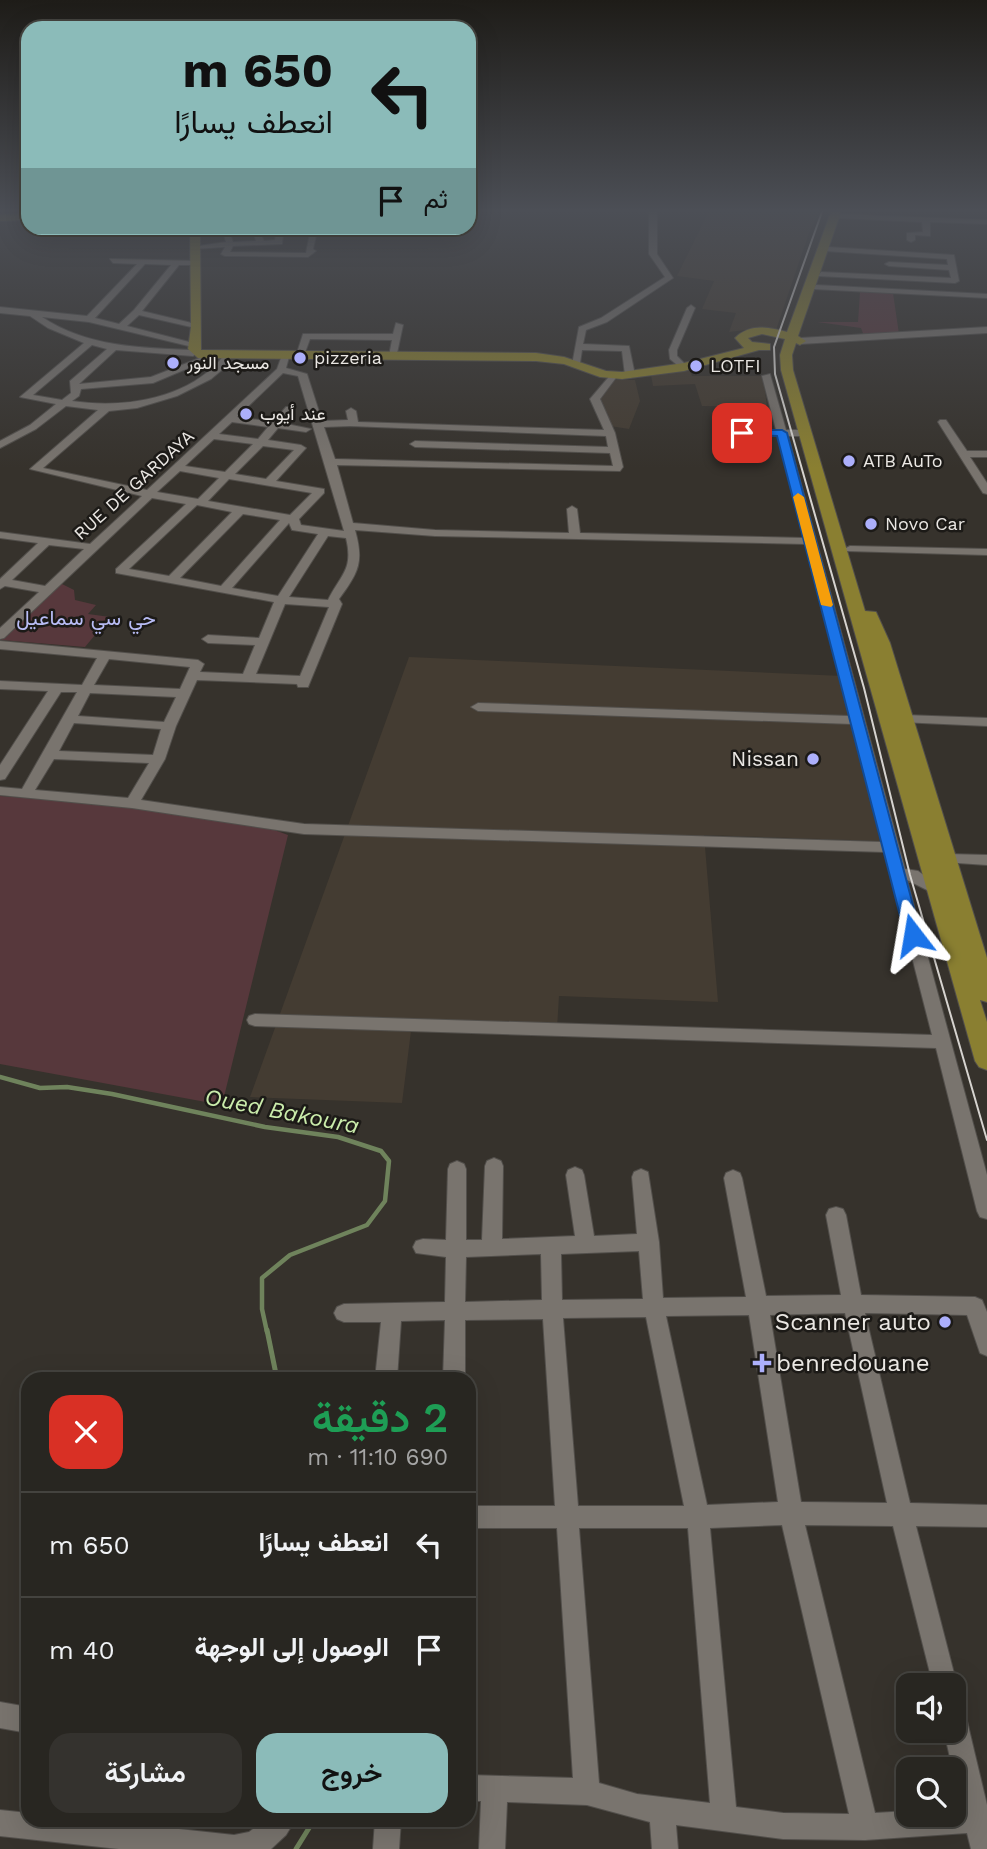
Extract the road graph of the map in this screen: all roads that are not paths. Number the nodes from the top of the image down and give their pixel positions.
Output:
1 (111, 295) edge
2 (151, 295) edge
3 (196, 295) edge
4 (642, 295) edge
5 (807, 295) edge
6 (810, 295) edge
7 (691, 308) dead end
8 (0, 310) edge
9 (137, 312) junction
10 (34, 315) junction
11 (89, 319) junction
12 (354, 322) dead end
13 (313, 324) dead end
14 (399, 324) dead end
15 (197, 327) junction
16 (120, 328) junction
17 (987, 330) edge
18 (306, 336) junction
19 (351, 337) junction
20 (397, 337) junction
21 (91, 342) junction
22 (778, 344) junction
23 (578, 347) junction
24 (113, 348) junction
25 (195, 349) junction
26 (163, 352) junction
27 (213, 356) junction
28 (228, 356) junction
29 (300, 356) junction
30 (393, 356) junction
31 (285, 357) junction
32 (152, 358) junction
33 (124, 360) dead end
34 (111, 361) dead end
35 (97, 362) junction
36 (575, 363) junction
37 (682, 366) junction
38 (281, 370) junction
39 (165, 375) junction
40 (612, 375) junction
41 (630, 375) junction
42 (767, 376) dead end
43 (76, 387) junction
44 (64, 401) junction
45 (106, 408) junction
46 (289, 409) dead end
47 (351, 411) dead end
48 (231, 419) junction
49 (943, 422) dead end
50 (353, 423) junction
51 (316, 424) junction
52 (277, 425) junction
53 (306, 429) dead end
54 (610, 433) junction
55 (742, 433) dead end
56 (782, 433) junction
57 (806, 433) junction
58 (213, 436) junction
59 (260, 443) junction
60 (415, 444) dead end
61 (0, 445) edge
62 (615, 450) junction
63 (962, 454) junction
64 (987, 454) edge
65 (330, 462) junction
66 (178, 468) junction
67 (227, 475) junction
68 (269, 482) junction
69 (987, 491) edge
70 (149, 494) junction
71 (197, 503) junction
72 (572, 509) dead end
73 (240, 510) junction
74 (290, 519) junction
75 (349, 530) junction
76 (325, 532) junction
77 (0, 535) edge
78 (575, 537) junction
79 (47, 541) junction
80 (809, 541) junction
81 (91, 547) junction
82 (850, 549) junction
83 (987, 552) edge
84 (172, 581) junction
85 (1, 583) edge
86 (47, 590) junction
87 (223, 590) junction
88 (281, 600) junction
89 (337, 604) junction
90 (0, 635) edge
91 (208, 639) dead end
92 (263, 642) junction
93 (0, 645) edge
94 (105, 656) junction
95 (193, 676) junction
96 (248, 677) junction
97 (1, 686) edge
98 (85, 688) junction
99 (56, 689) junction
100 (185, 693) junction
101 (478, 707) dead end
102 (68, 719) junction
103 (905, 719) junction
104 (856, 720) junction
105 (987, 722) edge
106 (169, 726) junction
107 (52, 755) junction
108 (158, 759) junction
109 (0, 776) edge
110 (0, 791) edge
111 (26, 793) junction
112 (132, 803) junction
113 (890, 848) junction
114 (928, 858) junction
115 (948, 859) junction
116 (987, 860) edge
117 (906, 875) junction
118 (937, 890) junction
119 (987, 994) edge
120 (255, 1020) dead end
121 (941, 1042) junction
122 (987, 1061) edge
123 (494, 1166) dead end
124 (457, 1169) dead end
125 (575, 1175) dead end
126 (641, 1177) dead end
127 (733, 1178) dead end
128 (987, 1211) edge
129 (836, 1215) dead end
130 (649, 1242) junction
131 (586, 1245) junction
132 (423, 1247) dead end
133 (551, 1247) junction
134 (492, 1248) junction
135 (458, 1249) junction
136 (852, 1304) junction
137 (654, 1306) junction
138 (758, 1306) junction
139 (981, 1306) edge
140 (552, 1307) junction
141 (392, 1311) junction
142 (455, 1312) junction
143 (344, 1313) dead end
144 (987, 1346) edge
145 (387, 1372) edge
146 (454, 1372) edge
147 (791, 1513) junction
148 (569, 1516) junction
149 (987, 1516) edge
150 (476, 1517) edge
151 (698, 1517) junction
152 (901, 1517) junction
153 (941, 1673) edge
154 (0, 1715) edge
155 (21, 1719) edge
156 (960, 1743) edge
157 (482, 1788) edge
158 (587, 1792) junction
159 (663, 1810) junction
160 (724, 1818) junction
161 (983, 1820) edge
162 (0, 1823) edge
163 (21, 1825) edge
164 (37, 1827) edge
165 (275, 1827) edge
166 (388, 1827) edge
167 (865, 1827) junction
168 (386, 1849) edge
169 (492, 1849) edge
170 (665, 1849) edge
171 (984, 1849) edge

1 - 11 street
2 - 9 street
3 - 15 main road
4 - 23 street
5 - 22 main road
6 - 22 main road
7 - 37 street
8 - 10 street
9 - 15 street
9 - 16 street
10 - 11 street
10 - 21 street
11 - 16 street
12 - 19 street
13 - 18 street
14 - 20 street
15 - 25 main road
16 - 25 street
17 - 22 street
18 - 19 street
18 - 29 street
19 - 20 street
20 - 30 street
21 - 24 street
21 - 44 street
22 - 22 main road
22 - 37 main road
22 - 57 main road
22 - 82 main road
23 - 36 street
23 - 41 street
24 - 26 street
24 - 35 street
25 - 26 street
25 - 27 main road
26 - 32 street
27 - 28 main road
27 - 39 street
28 - 31 main road
28 - 45 street
29 - 30 main road
29 - 31 main road
30 - 36 main road
31 - 38 street, RUE DE GARDAYA
32 - 33 street
32 - 39 street
34 - 35 street
35 - 43 street
36 - 40 main road
37 - 41 main road
38 - 48 street, RUE DE GARDAYA
38 - 51 street
39 - 43 street
40 - 41 main road
40 - 54 street
42 - 56 street
43 - 44 street
44 - 45 street
44 - 61 street
45 - 70 street
46 - 52 street
47 - 50 street
48 - 52 street
48 - 58 street, RUE DE GARDAYA
49 - 63 street
50 - 51 street
50 - 54 street
51 - 65 street
52 - 53 street
52 - 59 street
54 - 62 street
55 - 56 street
56 - 57 street
56 - 80 street
57 - 114 main road
58 - 59 street
58 - 66 street, RUE DE GARDAYA
59 - 67 street
59 - 68 street
60 - 62 street
62 - 65 street
63 - 64 street
63 - 69 street
65 - 75 street
66 - 67 street
66 - 70 street, RUE DE GARDAYA
67 - 68 street
67 - 71 street
68 - 74 street
70 - 71 street
70 - 81 street, RUE DE GARDAYA
71 - 73 street
71 - 84 street
72 - 78 street
73 - 74 street
73 - 84 street
74 - 76 street
74 - 87 street
75 - 76 street
75 - 78 street
75 - 89 street
76 - 88 street
77 - 79 street
78 - 80 street
79 - 81 street
79 - 85 street
80 - 104 street
81 - 86 street, RUE DE GARDAYA
82 - 83 street
82 - 103 main road
84 - 87 street
85 - 86 street
86 - 90 street, RUE DE GARDAYA
87 - 88 street
88 - 89 street
88 - 92 street
89 - 96 street
91 - 92 street
92 - 96 street
93 - 94 street
94 - 95 street
94 - 98 street
95 - 96 street
95 - 100 street
97 - 99 street
98 - 99 street
98 - 100 street
98 - 102 street
99 - 109 street
100 - 106 street
101 - 104 street
102 - 106 street
102 - 107 street
103 - 105 street
103 - 115 main road
104 - 113 street
106 - 108 street
107 - 108 street
107 - 111 street
108 - 112 street
110 - 111 street
111 - 112 street
112 - 113 street
113 - 117 street
114 - 117 street
114 - 118 main road
115 - 116 street
115 - 119 main road
117 - 118 street
117 - 121 street
118 - 122 main road
120 - 121 street
121 - 128 street
123 - 134 street
124 - 135 street
125 - 131 street
126 - 130 street
127 - 138 street
129 - 136 street
130 - 131 street
130 - 137 street
131 - 133 street
132 - 135 street
133 - 134 street
133 - 140 street
134 - 135 street
135 - 142 street
136 - 138 street
136 - 139 street
136 - 152 street
137 - 138 street
137 - 140 street
137 - 151 street
138 - 147 street
139 - 144 street
140 - 142 street
140 - 148 street
141 - 142 street
141 - 143 street
141 - 145 street
142 - 146 street
147 - 151 street
147 - 152 street
147 - 167 street
148 - 150 street
148 - 151 street
148 - 158 street
149 - 152 street
151 - 160 street
152 - 153 street
154 - 155 street
156 - 161 street
157 - 158 street
157 - 169 street
158 - 159 street
159 - 160 street
159 - 170 street
160 - 167 street
161 - 167 street
161 - 171 street
162 - 163 street
164 - 165 street
166 - 168 street

